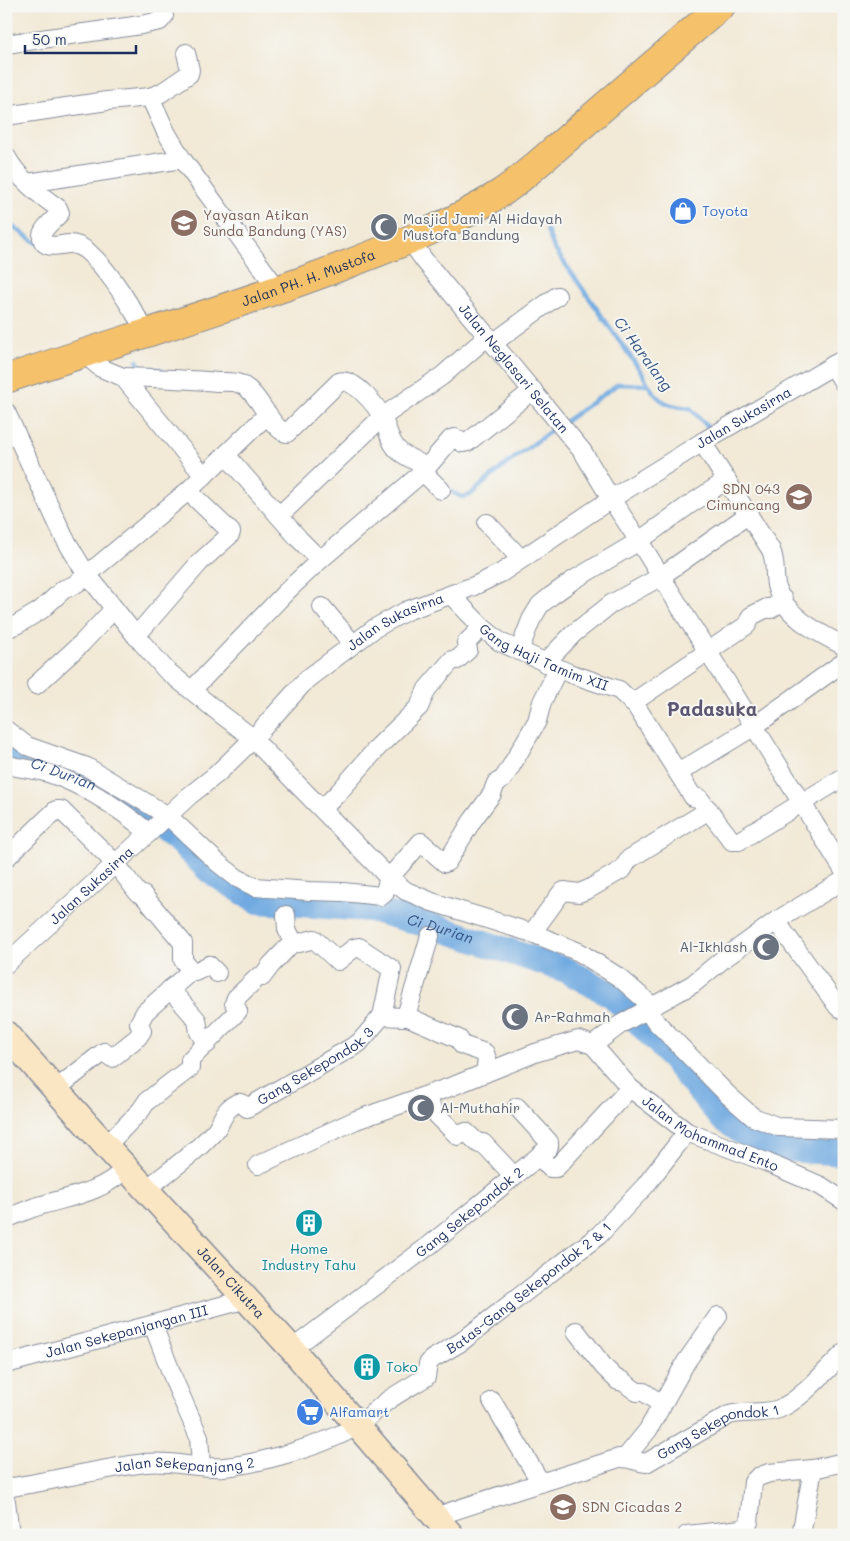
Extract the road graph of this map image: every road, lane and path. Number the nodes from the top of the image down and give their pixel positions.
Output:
1 (162, 6) edge
2 (721, 6) edge
3 (6, 44) edge
4 (186, 53) dead end
5 (150, 97) junction
6 (6, 116) edge
7 (6, 156) edge
8 (182, 159) junction
9 (28, 183) junction
10 (410, 240) junction
11 (279, 291) junction
12 (557, 296) dead end
13 (147, 332) junction
14 (490, 339) junction
15 (84, 352) junction
16 (838, 362) edge
17 (123, 377) junction
18 (6, 379) edge
19 (844, 384) edge
20 (533, 390) junction
21 (6, 412) edge
22 (268, 414) junction
23 (378, 420) junction
24 (708, 439) junction
25 (226, 455) junction
26 (425, 470) junction
27 (204, 476) junction
28 (727, 480) junction
29 (441, 490) dead end
30 (188, 491) junction
31 (611, 499) junction
32 (749, 514) junction
33 (279, 516) junction
34 (487, 523) dead end
35 (639, 541) junction
36 (521, 559) junction
37 (320, 560) junction
38 (87, 574) junction
39 (660, 577) junction
40 (451, 595) junction
41 (783, 599) junction
42 (322, 608) dead end
43 (114, 609) junction
44 (482, 627) junction
45 (6, 629) edge
46 (136, 636) junction
47 (353, 644) junction
48 (844, 646) edge
49 (519, 651) junction
50 (706, 651) junction
51 (844, 662) edge
52 (552, 666) junction
53 (36, 685) dead end
54 (192, 690) junction
55 (632, 703) junction
56 (753, 727) junction
57 (6, 730) edge
58 (253, 738) junction
59 (6, 764) edge
60 (678, 773) junction
61 (844, 777) edge
62 (801, 802) junction
63 (322, 809) junction
64 (709, 810) junction
65 (158, 824) junction
66 (6, 858) edge
67 (116, 864) junction
68 (844, 871) edge
69 (389, 878) junction
70 (844, 880) edge
71 (286, 915) dead end
72 (776, 921) junction
73 (532, 933) junction
74 (430, 936) dead end
75 (293, 942) junction
76 (6, 964) edge
77 (191, 971) junction
78 (217, 973) dead end
79 (170, 989) junction
80 (842, 1006) edge
81 (647, 1009) junction
82 (382, 1016) junction
83 (406, 1016) junction
84 (6, 1034) edge
85 (208, 1044) junction
86 (593, 1046) junction
87 (485, 1073) junction
88 (630, 1088) junction
89 (56, 1089) junction
90 (428, 1095) junction
91 (517, 1107) dead end
92 (844, 1129) edge
93 (687, 1132) junction
94 (106, 1146) junction
95 (539, 1156) junction
96 (258, 1165) dead end
97 (122, 1172) junction
98 (514, 1176) junction
99 (145, 1190) junction
100 (844, 1202) edge
101 (6, 1219) edge
102 (247, 1299) junction
103 (718, 1316) dead end
104 (153, 1325) junction
105 (576, 1331) dead end
106 (292, 1349) junction
107 (844, 1353) edge
108 (6, 1364) edge
109 (492, 1401) dead end
110 (662, 1405) junction
111 (358, 1425) junction
112 (626, 1457) junction
113 (844, 1462) edge
114 (201, 1466) junction
115 (813, 1469) junction
116 (542, 1483) junction
117 (6, 1488) edge
118 (6, 1501) edge
119 (443, 1526) edge
120 (10, 1535) edge
121 (687, 1535) edge
122 (801, 1535) edge

1 - 3 street
2 - 10 highway, Jalan PH. H. Mustofa
4 - 5 street
5 - 6 street
5 - 8 street
7 - 9 street
8 - 9 street
8 - 11 street
9 - 13 street
10 - 11 highway, Jalan PH. H. Mustofa
10 - 14 street, Jalan Neglasari Selatan
11 - 13 highway, Jalan PH. H. Mustofa
12 - 14 street
13 - 15 highway, Jalan PH. H. Mustofa
14 - 20 street, Jalan Neglasari Selatan
14 - 23 street
15 - 17 street
15 - 18 highway, Jalan PH. H. Mustofa
16 - 19 street
16 - 24 street, Jalan Sukasirna
17 - 22 street
17 - 27 street
20 - 26 street
20 - 31 street, Jalan Neglasari Selatan
21 - 38 street
22 - 23 street
22 - 25 street
23 - 26 street
23 - 33 street
24 - 28 street
24 - 31 street, Jalan Sukasirna
25 - 27 street
25 - 33 street
26 - 29 street
26 - 37 street
27 - 30 street
28 - 32 street
28 - 35 street
30 - 38 street
30 - 46 street
31 - 35 street, Jalan Neglasari Selatan
31 - 36 street, Jalan Sukasirna
32 - 39 street
32 - 41 street
33 - 37 street
34 - 36 street
35 - 39 street, Jalan Neglasari Selatan
35 - 49 street
36 - 40 street, Jalan Sukasirna
37 - 54 street
38 - 43 street
38 - 45 street
39 - 50 street, Jalan Neglasari Selatan
39 - 52 street
40 - 44 street, Gang Haji Tamim XII
40 - 47 street, Jalan Sukasirna
41 - 48 street
41 - 50 street
42 - 47 street
43 - 46 street
43 - 53 street
44 - 49 street, Gang Haji Tamim XII
44 - 63 street
46 - 54 street
47 - 58 street, Jalan Sukasirna
49 - 52 street, Gang Haji Tamim XII
50 - 55 street
50 - 56 street, Jalan Neglasari Selatan
51 - 56 street
52 - 55 street, Gang Haji Tamim XII
52 - 69 street
54 - 58 street
55 - 60 street, Gang Haji Tamim XII
56 - 60 street
56 - 62 street, Jalan Neglasari Selatan
57 - 65 street
58 - 63 street
58 - 65 street, Jalan Sukasirna
59 - 65 street
60 - 64 street, Gang Haji Tamim XII
61 - 62 street
62 - 64 street, Gang Haji Tamim XII
62 - 68 street, Jalan Neglasari Selatan
63 - 69 street
64 - 73 street
65 - 67 street, Jalan Sukasirna
65 - 69 street
66 - 67 street
67 - 76 street, Jalan Sukasirna
67 - 77 street
69 - 73 street
70 - 72 street
71 - 75 street
72 - 80 street
72 - 81 street
73 - 81 street
74 - 83 street
75 - 82 street
75 - 85 street
77 - 78 street
77 - 79 street
79 - 85 street
79 - 89 street
81 - 86 street
81 - 92 street
82 - 83 street, Gang Sekepondok 3
82 - 99 street, Gang Sekepondok 3
83 - 87 street
84 - 89 main road, Jalan Cikutra
85 - 94 street
86 - 87 street
86 - 88 street, Jalan Mohammad Ento
87 - 90 street
88 - 93 street, Jalan Mohammad Ento
88 - 95 street
89 - 94 main road, Jalan Cikutra
90 - 96 street
90 - 98 street
91 - 95 street
93 - 100 street, Jalan Mohammad Ento
93 - 111 street, Batas-Gang Sekepondok 2 & 1
94 - 97 main road, Jalan Cikutra
95 - 98 street, Gang Sekepondok 2
97 - 99 main road, Jalan Cikutra
97 - 101 street
98 - 106 street, Gang Sekepondok 2
99 - 102 main road, Jalan Cikutra
102 - 104 street, Jalan Sekepanjangan III
102 - 106 main road, Jalan Cikutra
103 - 110 street
104 - 108 street, Jalan Sekepanjangan III
104 - 114 street
105 - 110 street
106 - 111 main road, Jalan Cikutra
107 - 112 street, Gang Sekepondok 1
109 - 116 street
110 - 112 street
111 - 114 street, Jalan Sekepanjang 2
111 - 119 main road, Jalan Cikutra
112 - 116 street, Gang Sekepondok 1
113 - 115 street
114 - 117 street, Jalan Sekepanjang 2
115 - 121 street
115 - 122 street
116 - 119 street, Gang Sekepondok 1
118 - 120 street

